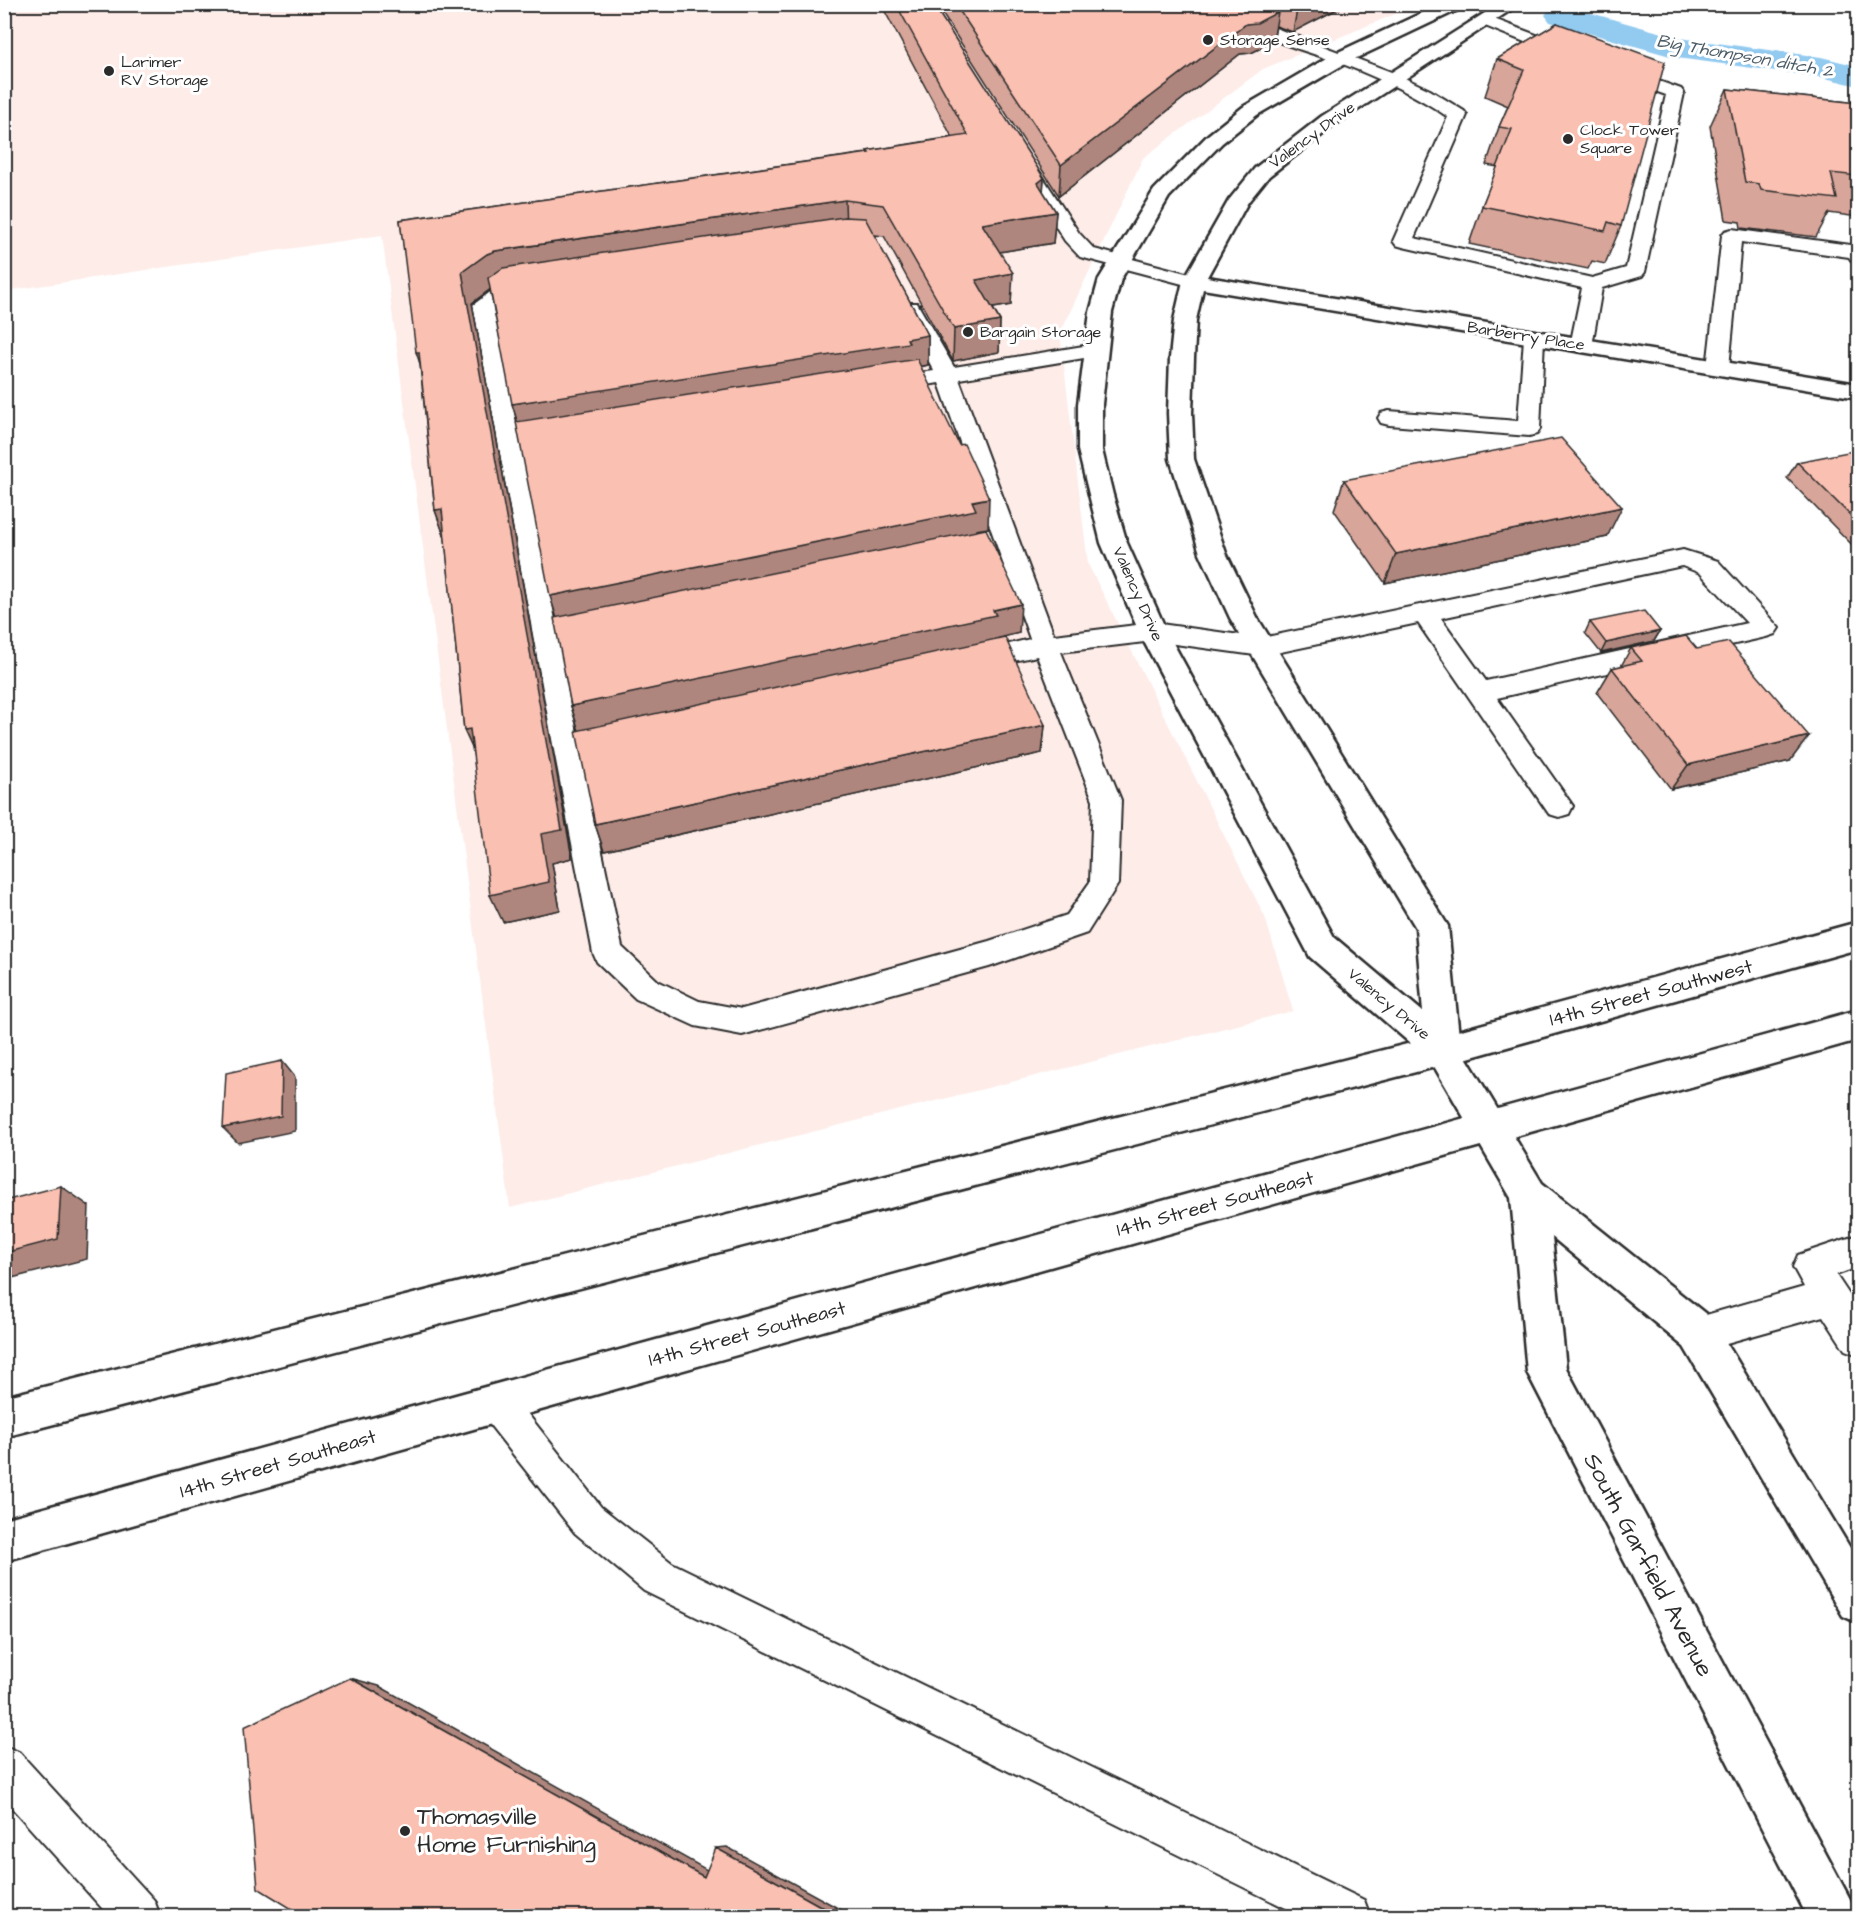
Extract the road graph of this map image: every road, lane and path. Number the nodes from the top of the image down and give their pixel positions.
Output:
1 (1223, 4) edge
2 (1456, 4) edge
3 (1512, 4) edge
4 (1486, 21) junction
5 (1341, 58) junction
6 (1586, 59) edge
7 (1609, 68) edge
8 (1393, 80) junction
9 (1021, 156) edge
10 (1858, 256) edge
11 (1119, 262) junction
12 (1194, 281) junction
13 (551, 284) edge
14 (1593, 284) junction
15 (902, 293) edge
16 (1534, 338) junction
17 (1581, 346) junction
18 (1096, 350) junction
19 (1718, 368) junction
20 (947, 375) junction
21 (864, 388) edge
22 (1858, 391) edge
23 (1389, 418) dead end
24 (580, 434) edge
25 (510, 445) junction
26 (1424, 613) junction
27 (1153, 632) junction
28 (1045, 645) junction
29 (1262, 647) junction
30 (952, 665) edge
31 (1480, 692) junction
32 (637, 734) edge
33 (567, 750) junction
34 (1559, 806) dead end
35 (1858, 936) edge
36 (1858, 1025) edge
37 (1443, 1050) junction
38 (1489, 1128) junction
39 (1528, 1195) junction
40 (1858, 1251) edge
41 (1831, 1297) junction
42 (1698, 1333) junction
43 (1858, 1338) edge
44 (496, 1403) junction
45 (4, 1417) edge
46 (4, 1540) edge
47 (1858, 1601) edge
48 (4, 1767) edge
49 (138, 1917) edge
50 (1348, 1917) edge
51 (1833, 1917) edge

1 - 5 lane
2 - 5 street, Valency Drive
3 - 4 street, Valency Drive
4 - 6 lane
4 - 8 street, Valency Drive
5 - 8 lane
5 - 11 street, Valency Drive
7 - 14 lane
8 - 12 street, Valency Drive
8 - 14 lane
9 - 11 lane
10 - 19 lane
11 - 12 lane
11 - 18 street, Valency Drive
12 - 16 street, Barberry Place
12 - 29 street, Valency Drive
13 - 25 lane
14 - 17 lane
15 - 20 lane
16 - 17 street, Barberry Place
16 - 23 lane
17 - 19 street, Barberry Place
18 - 20 lane
18 - 27 street, Valency Drive
19 - 22 street, Barberry Place
20 - 21 lane
20 - 28 lane
24 - 25 lane
25 - 33 lane
26 - 29 lane
26 - 31 lane
26 - 31 lane
27 - 28 lane
27 - 29 lane
27 - 37 street, Valency Drive
28 - 30 lane
28 - 33 lane
29 - 37 street, Valency Drive
31 - 34 lane
32 - 33 lane
35 - 37 street, 14th Street Southwest
36 - 38 street
37 - 38 street, South Garfield Avenue
37 - 45 street
38 - 39 street, South Garfield Avenue
38 - 44 street, 14th Street Southeast
39 - 42 street, South Garfield Avenue
39 - 51 street, South Garfield Avenue
40 - 41 lane
41 - 42 lane
41 - 43 lane
42 - 47 street, South Garfield Avenue
44 - 46 street, 14th Street Southeast
44 - 50 lane
48 - 49 lane

